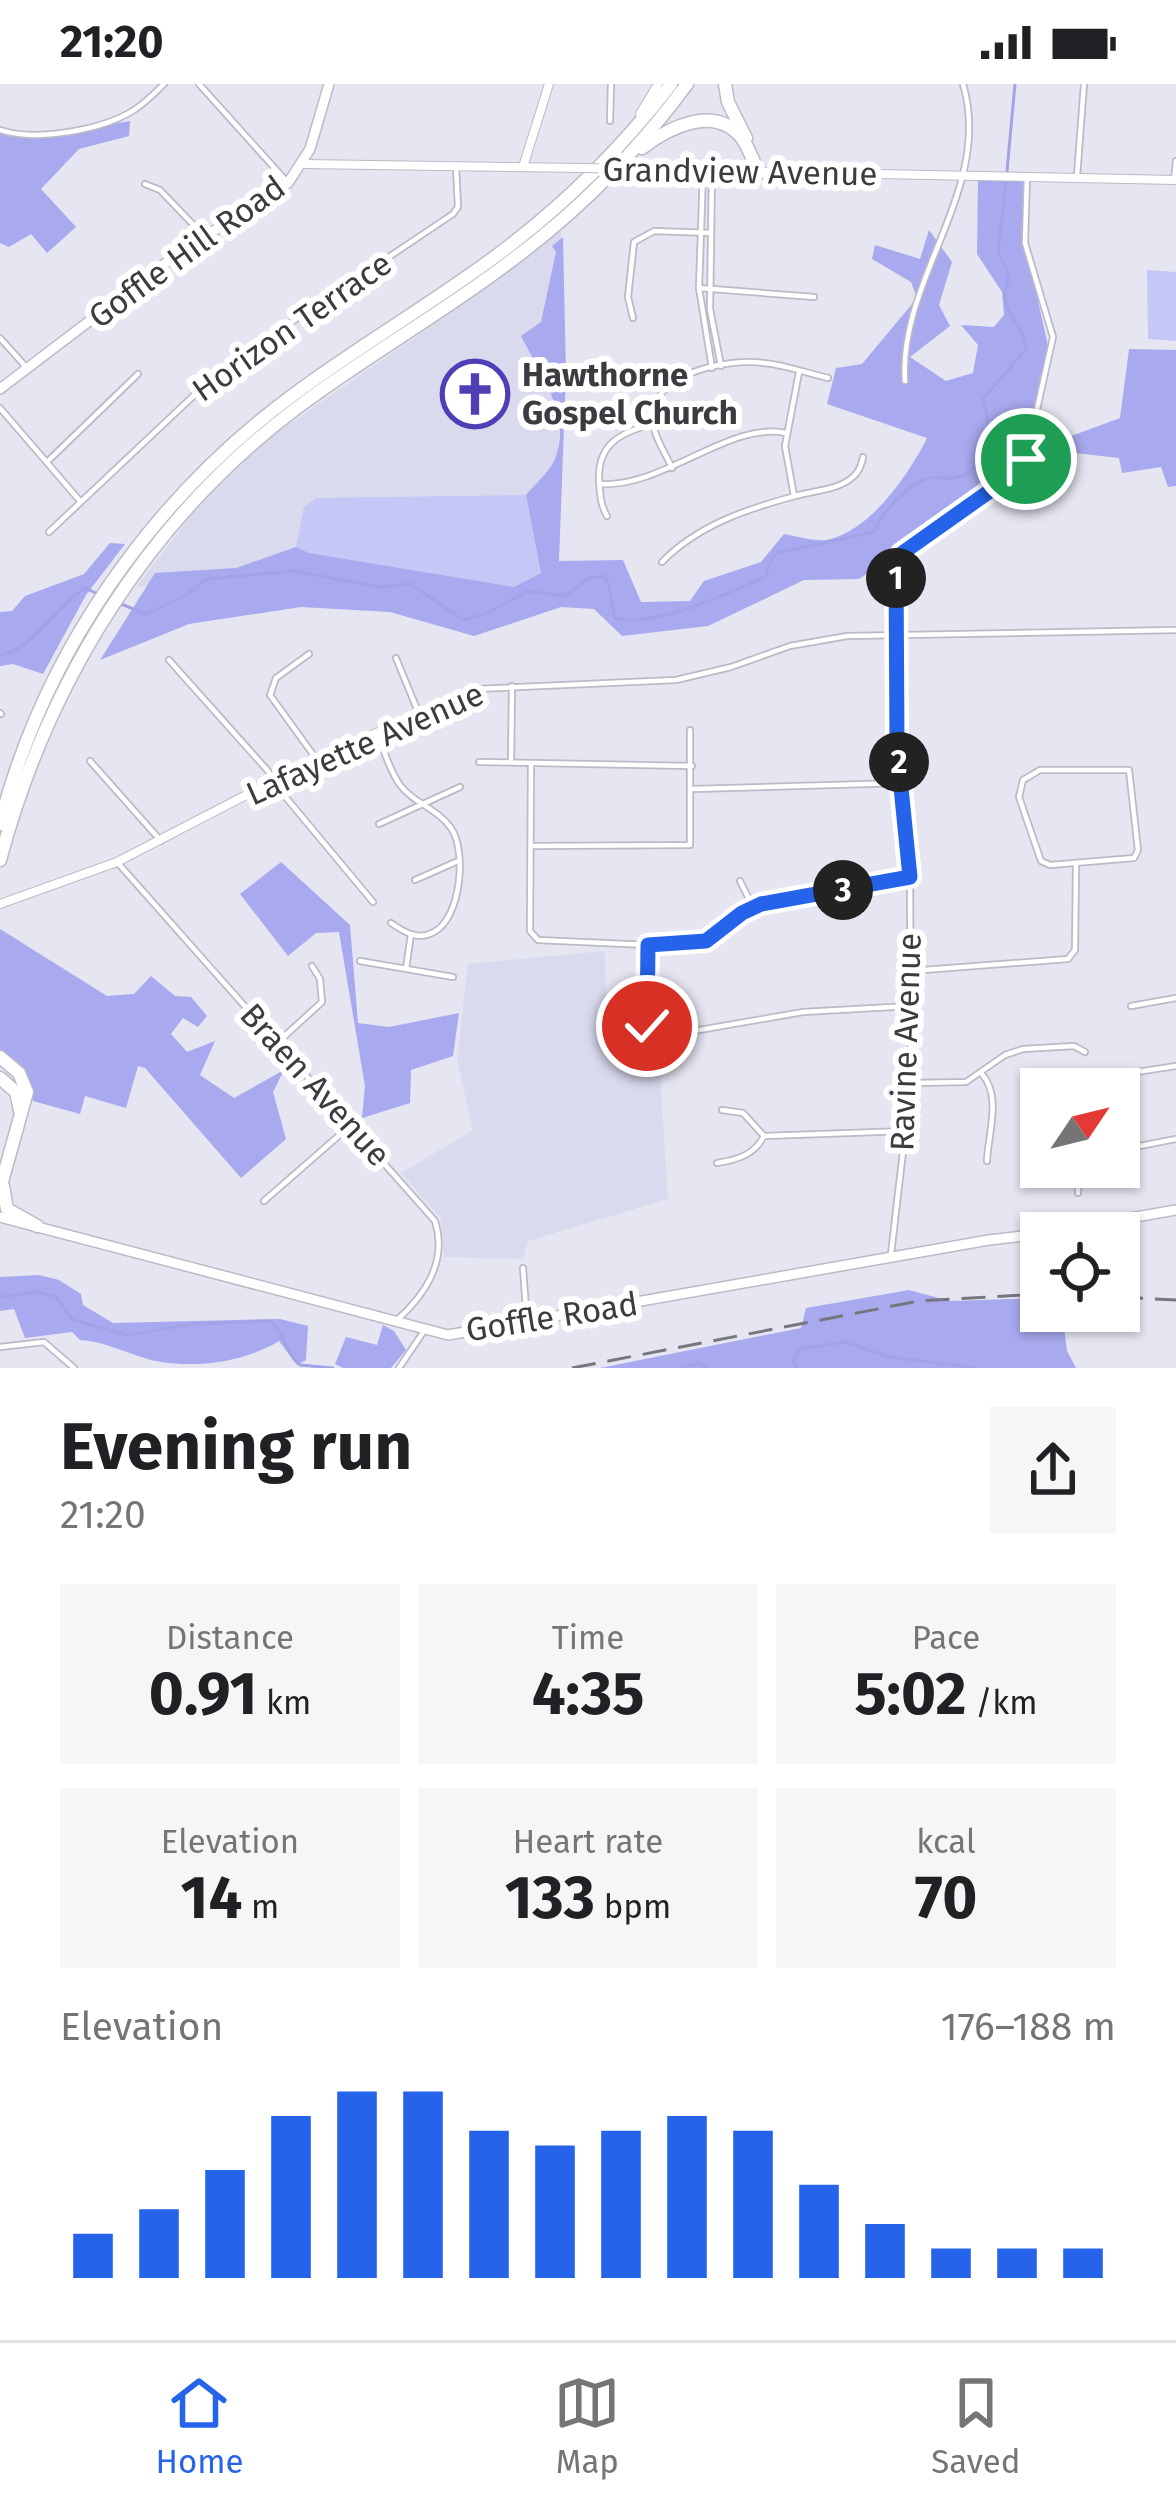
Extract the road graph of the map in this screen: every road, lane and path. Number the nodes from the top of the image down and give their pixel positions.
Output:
1 (164, 84) edge
2 (199, 84) edge
3 (329, 84) edge
4 (549, 84) edge
5 (610, 84) edge
6 (658, 84) edge
7 (671, 84) edge
8 (687, 84) edge
9 (725, 84) edge
10 (963, 84) edge
11 (1084, 84) edge
12 (610, 121) dead end
13 (0, 130) edge
14 (1176, 161) edge
15 (303, 164) junction
16 (456, 166) junction
17 (523, 167) junction
18 (605, 171) junction
19 (707, 171) junction
20 (759, 173) junction
21 (963, 176) junction
22 (1028, 176) junction
23 (1077, 176) junction
24 (1175, 180) edge
25 (288, 183) junction
26 (145, 184) dead end
27 (700, 232) junction
28 (711, 233) junction
29 (204, 236) junction
30 (699, 288) junction
31 (709, 289) junction
32 (814, 297) dead end
33 (632, 318) dead end
34 (0, 338) edge
35 (721, 366) junction
36 (27, 368) junction
37 (712, 368) junction
38 (800, 371) junction
39 (138, 374) dead end
40 (828, 378) dead end
41 (905, 381) dead end
42 (0, 389) edge
43 (0, 408) edge
44 (653, 424) junction
45 (785, 433) junction
46 (863, 457) dead end
47 (47, 462) junction
48 (672, 468) junction
49 (600, 484) junction
50 (794, 496) junction
51 (80, 502) junction
52 (608, 516) dead end
53 (49, 532) dead end
54 (662, 562) dead end
55 (1176, 630) edge
56 (897, 634) junction
57 (309, 654) dead end
58 (395, 658) dead end
59 (170, 660) dead end
60 (512, 686) junction
61 (477, 689) joint
62 (419, 714) junction
63 (690, 730) dead end
64 (377, 733) junction
65 (90, 760) dead end
66 (317, 760) junction
67 (479, 761) dead end
68 (511, 762) junction
69 (531, 763) junction
70 (692, 766) junction
71 (274, 781) junction
72 (902, 783) junction
73 (460, 787) dead end
74 (693, 789) junction
75 (423, 804) junction
76 (0, 824) edge
77 (379, 824) dead end
78 (161, 841) junction
79 (531, 846) junction
80 (0, 860) edge
81 (458, 861) junction
82 (118, 862) junction
83 (1076, 864) junction
84 (910, 877) junction
85 (415, 880) dead end
86 (740, 881) dead end
87 (374, 902) dead end
88 (0, 904) edge
89 (752, 907) junction
90 (391, 923) dead end
91 (411, 934) junction
92 (648, 945) junction
93 (360, 961) dead end
94 (312, 967) dead end
95 (406, 969) junction
96 (910, 971) junction
97 (453, 977) dead end
98 (1176, 998) edge
99 (910, 1006) junction
100 (1131, 1006) dead end
101 (278, 1043) junction
102 (1084, 1052) dead end
103 (0, 1057) edge
104 (1176, 1066) edge
105 (1140, 1072) edge
106 (982, 1073) junction
107 (0, 1078) edge
108 (911, 1083) junction
109 (722, 1110) dead end
110 (351, 1125) junction
111 (18, 1131) junction
112 (905, 1132) junction
113 (764, 1136) junction
114 (1176, 1139) edge
115 (1140, 1146) edge
116 (987, 1161) dead end
117 (717, 1163) dead end
118 (2, 1186) edge
119 (1078, 1188) edge
120 (1078, 1193) dead end
121 (264, 1201) dead end
122 (1176, 1210) edge
123 (1140, 1216) edge
124 (0, 1217) edge
125 (37, 1226) junction
126 (1020, 1237) edge
127 (890, 1259) junction
128 (523, 1268) dead end
129 (394, 1322) junction
130 (527, 1322) junction
131 (424, 1331) junction
132 (0, 1347) edge
133 (74, 1368) edge
134 (399, 1368) edge

1 - 13 street
2 - 25 street
3 - 15 main road, Goffle Hill Road
4 - 17 street
5 - 12 street
6 - 18 street
7 - 18 highway
8 - 18 highway
9 - 20 highway
10 - 21 street
11 - 23 street
14 - 24 street
15 - 16 street, Grandview Avenue
15 - 25 main road, Goffle Hill Road
16 - 17 street, Grandview Avenue
16 - 51 street, Horizon Terrace
17 - 19 street, Grandview Avenue, bridge
18 - 20 highway
18 - 76 highway
18 - 80 highway
19 - 20 street, Grandview Avenue
19 - 27 street
19 - 28 street
20 - 21 street, Grandview Avenue
21 - 22 street, Grandview Avenue
21 - 41 street
22 - 23 street, Grandview Avenue
22 - 56 street, Ravine Avenue
23 - 24 street, Grandview Avenue
25 - 29 main road, Goffle Hill Road
26 - 29 street
27 - 28 street
27 - 30 street
27 - 33 street
28 - 31 street
29 - 36 main road, Goffle Hill Road
30 - 31 street
30 - 37 street
31 - 32 street
31 - 35 street
34 - 36 street
35 - 37 street
35 - 38 street
36 - 42 main road, Goffle Hill Road
37 - 44 street
38 - 40 street
38 - 45 street
39 - 47 street
43 - 47 street
44 - 48 street
44 - 49 street
45 - 48 street
45 - 50 street
46 - 50 street
47 - 51 street
48 - 49 street
49 - 52 street
50 - 54 street
51 - 53 street, Horizon Terrace
55 - 56 street, Lafayette Avenue
56 - 60 street, Lafayette Avenue
56 - 72 street, Ravine Avenue
57 - 66 street
58 - 62 street
59 - 71 street
60 - 61 street, Lafayette Avenue
60 - 68 street
61 - 62 street, Lafayette Avenue
62 - 64 street, Lafayette Avenue
63 - 70 street
64 - 66 street, Lafayette Avenue
64 - 75 street
65 - 78 street
66 - 71 street, Lafayette Avenue
67 - 68 street
68 - 69 street
69 - 70 street
69 - 79 street
70 - 74 street
71 - 78 street, Lafayette Avenue
71 - 87 street
72 - 74 street
72 - 84 street, Ravine Avenue
73 - 75 street
74 - 79 street
75 - 77 street
75 - 81 street
78 - 82 street, Lafayette Avenue
79 - 92 street
81 - 85 street
81 - 91 street
82 - 88 street, Lafayette Avenue
82 - 101 street, Braen Avenue
83 - 83 street
83 - 96 street
84 - 89 street
84 - 96 street, Ravine Avenue
86 - 89 street
89 - 92 street
90 - 91 street
91 - 95 street
92 - 99 street
93 - 95 street
94 - 101 street
95 - 97 street
96 - 99 street, Ravine Avenue
98 - 100 street
99 - 108 street, Ravine Avenue
101 - 110 street, Braen Avenue
102 - 106 street
103 - 111 highway
104 - 105 street
106 - 108 street
106 - 116 street
107 - 111 highway
108 - 112 street, Ravine Avenue
109 - 113 street
110 - 121 street
110 - 129 street, Braen Avenue
111 - 118 highway
112 - 113 street
112 - 127 street, Ravine Avenue
113 - 117 street
114 - 115 street
118 - 125 highway
119 - 120 street
122 - 123 main road, Goffle Road
124 - 125 main road, Goffle Road
125 - 129 main road, Goffle Road
126 - 127 main road, Goffle Road
127 - 130 main road, Goffle Road
128 - 130 street
129 - 131 main road, Goffle Road
130 - 131 main road, Goffle Road
131 - 134 street
132 - 133 street

